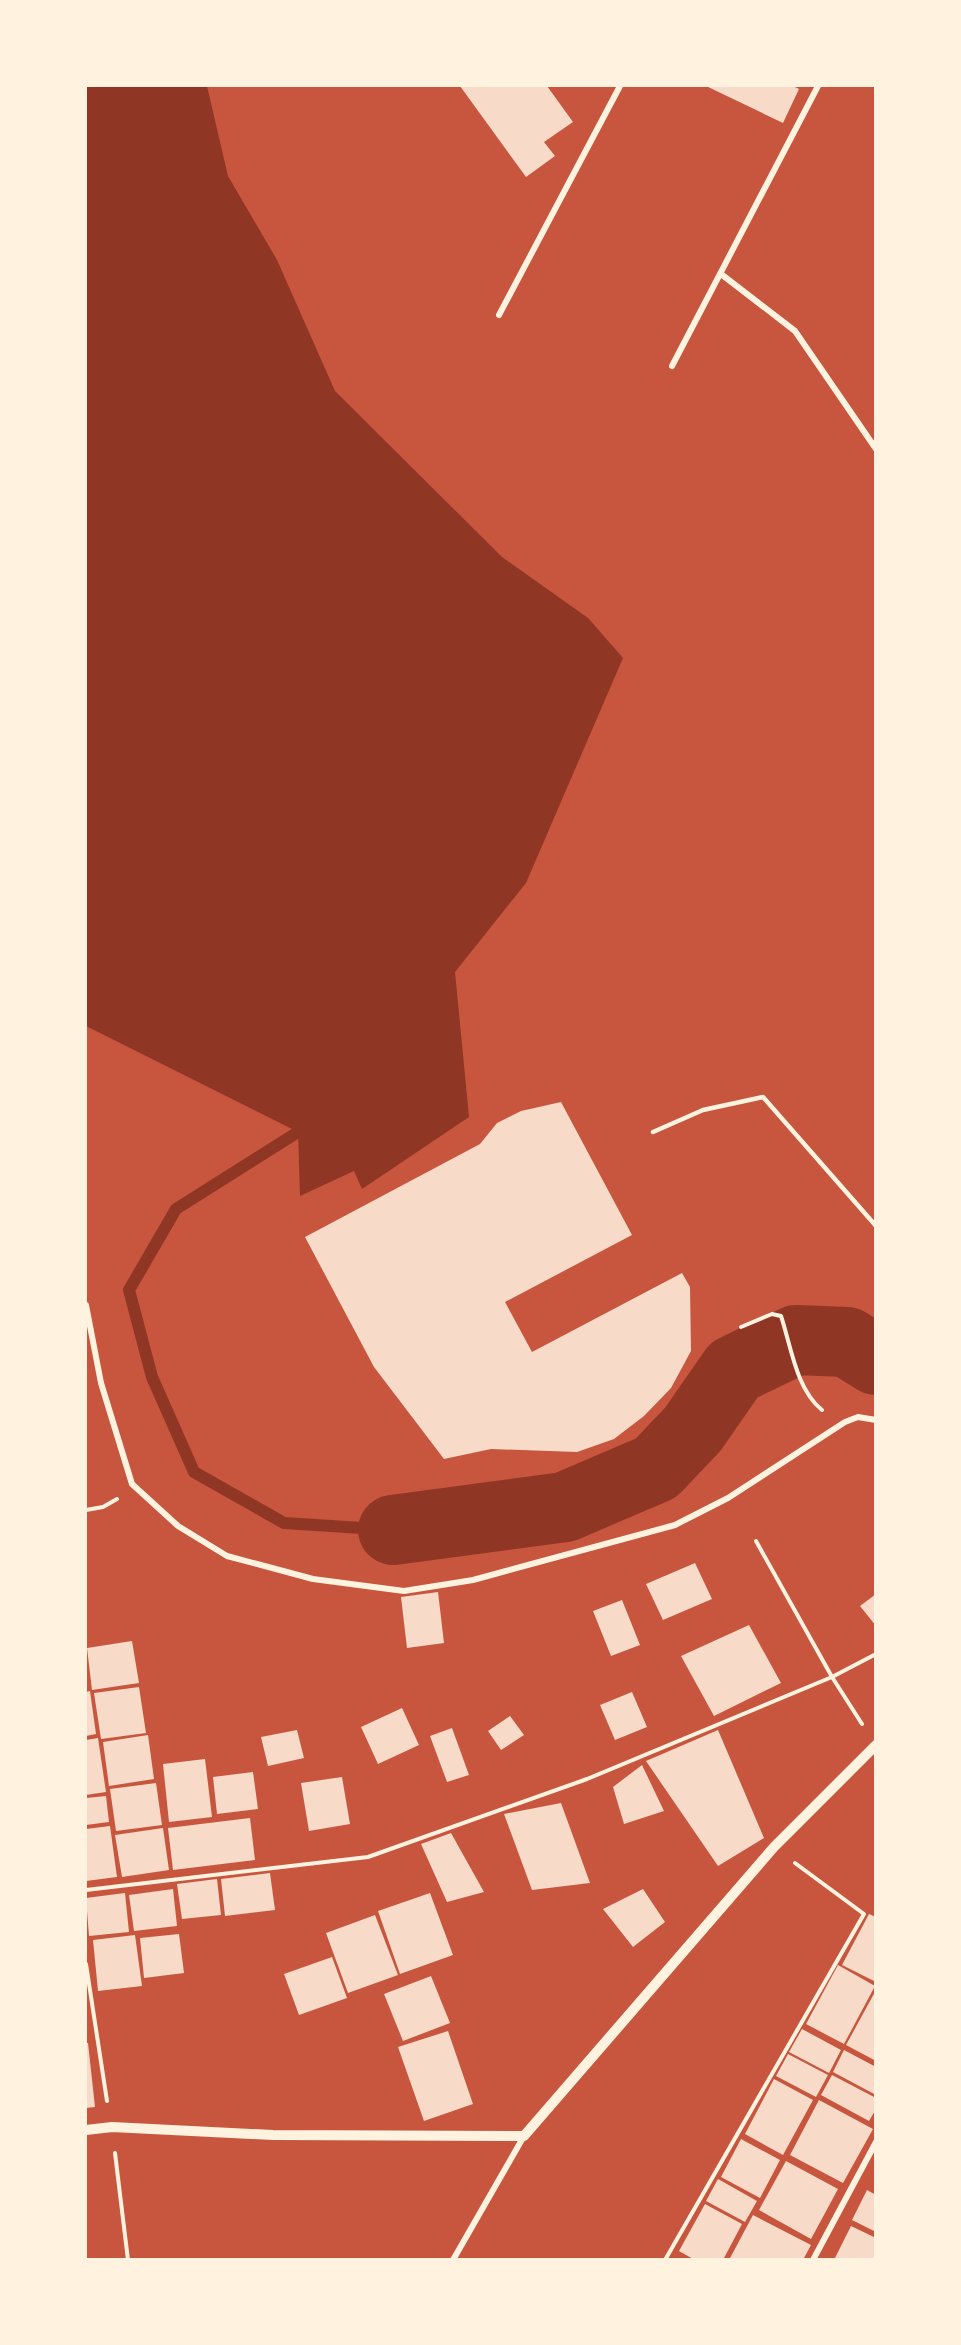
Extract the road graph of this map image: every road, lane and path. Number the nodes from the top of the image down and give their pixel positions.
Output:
1 (620, 86) edge
2 (818, 86) edge
3 (722, 274) junction
4 (499, 315) dead end
5 (672, 366) dead end
6 (876, 448) edge
7 (652, 1132) dead end
8 (876, 1226) edge
9 (86, 1305) edge
10 (741, 1327) dead end
11 (803, 1386) dead end
12 (876, 1420) edge
13 (132, 1484) junction
14 (86, 1510) edge
15 (756, 1541) dead end
16 (876, 1654) edge
17 (832, 1677) junction
18 (863, 1726) dead end
19 (876, 1745) edge
20 (774, 1847) junction
21 (86, 1890) edge
22 (86, 1964) edge
23 (112, 2127) junction
24 (86, 2130) edge
25 (524, 2136) junction
26 (876, 2142) edge
27 (128, 2259) edge
28 (453, 2259) edge
29 (665, 2259) edge
30 (813, 2259) edge

1 - 4 street
2 - 3 street
3 - 5 street
3 - 6 street
7 - 8 lane
9 - 13 street
10 - 11 path
12 - 13 street
13 - 14 path
15 - 17 path
16 - 17 path
17 - 18 path
17 - 21 path
19 - 20 street
20 - 25 street
20 - 29 path
22 - 23 path
23 - 24 street
23 - 25 street
23 - 27 path
25 - 28 street
26 - 30 street

